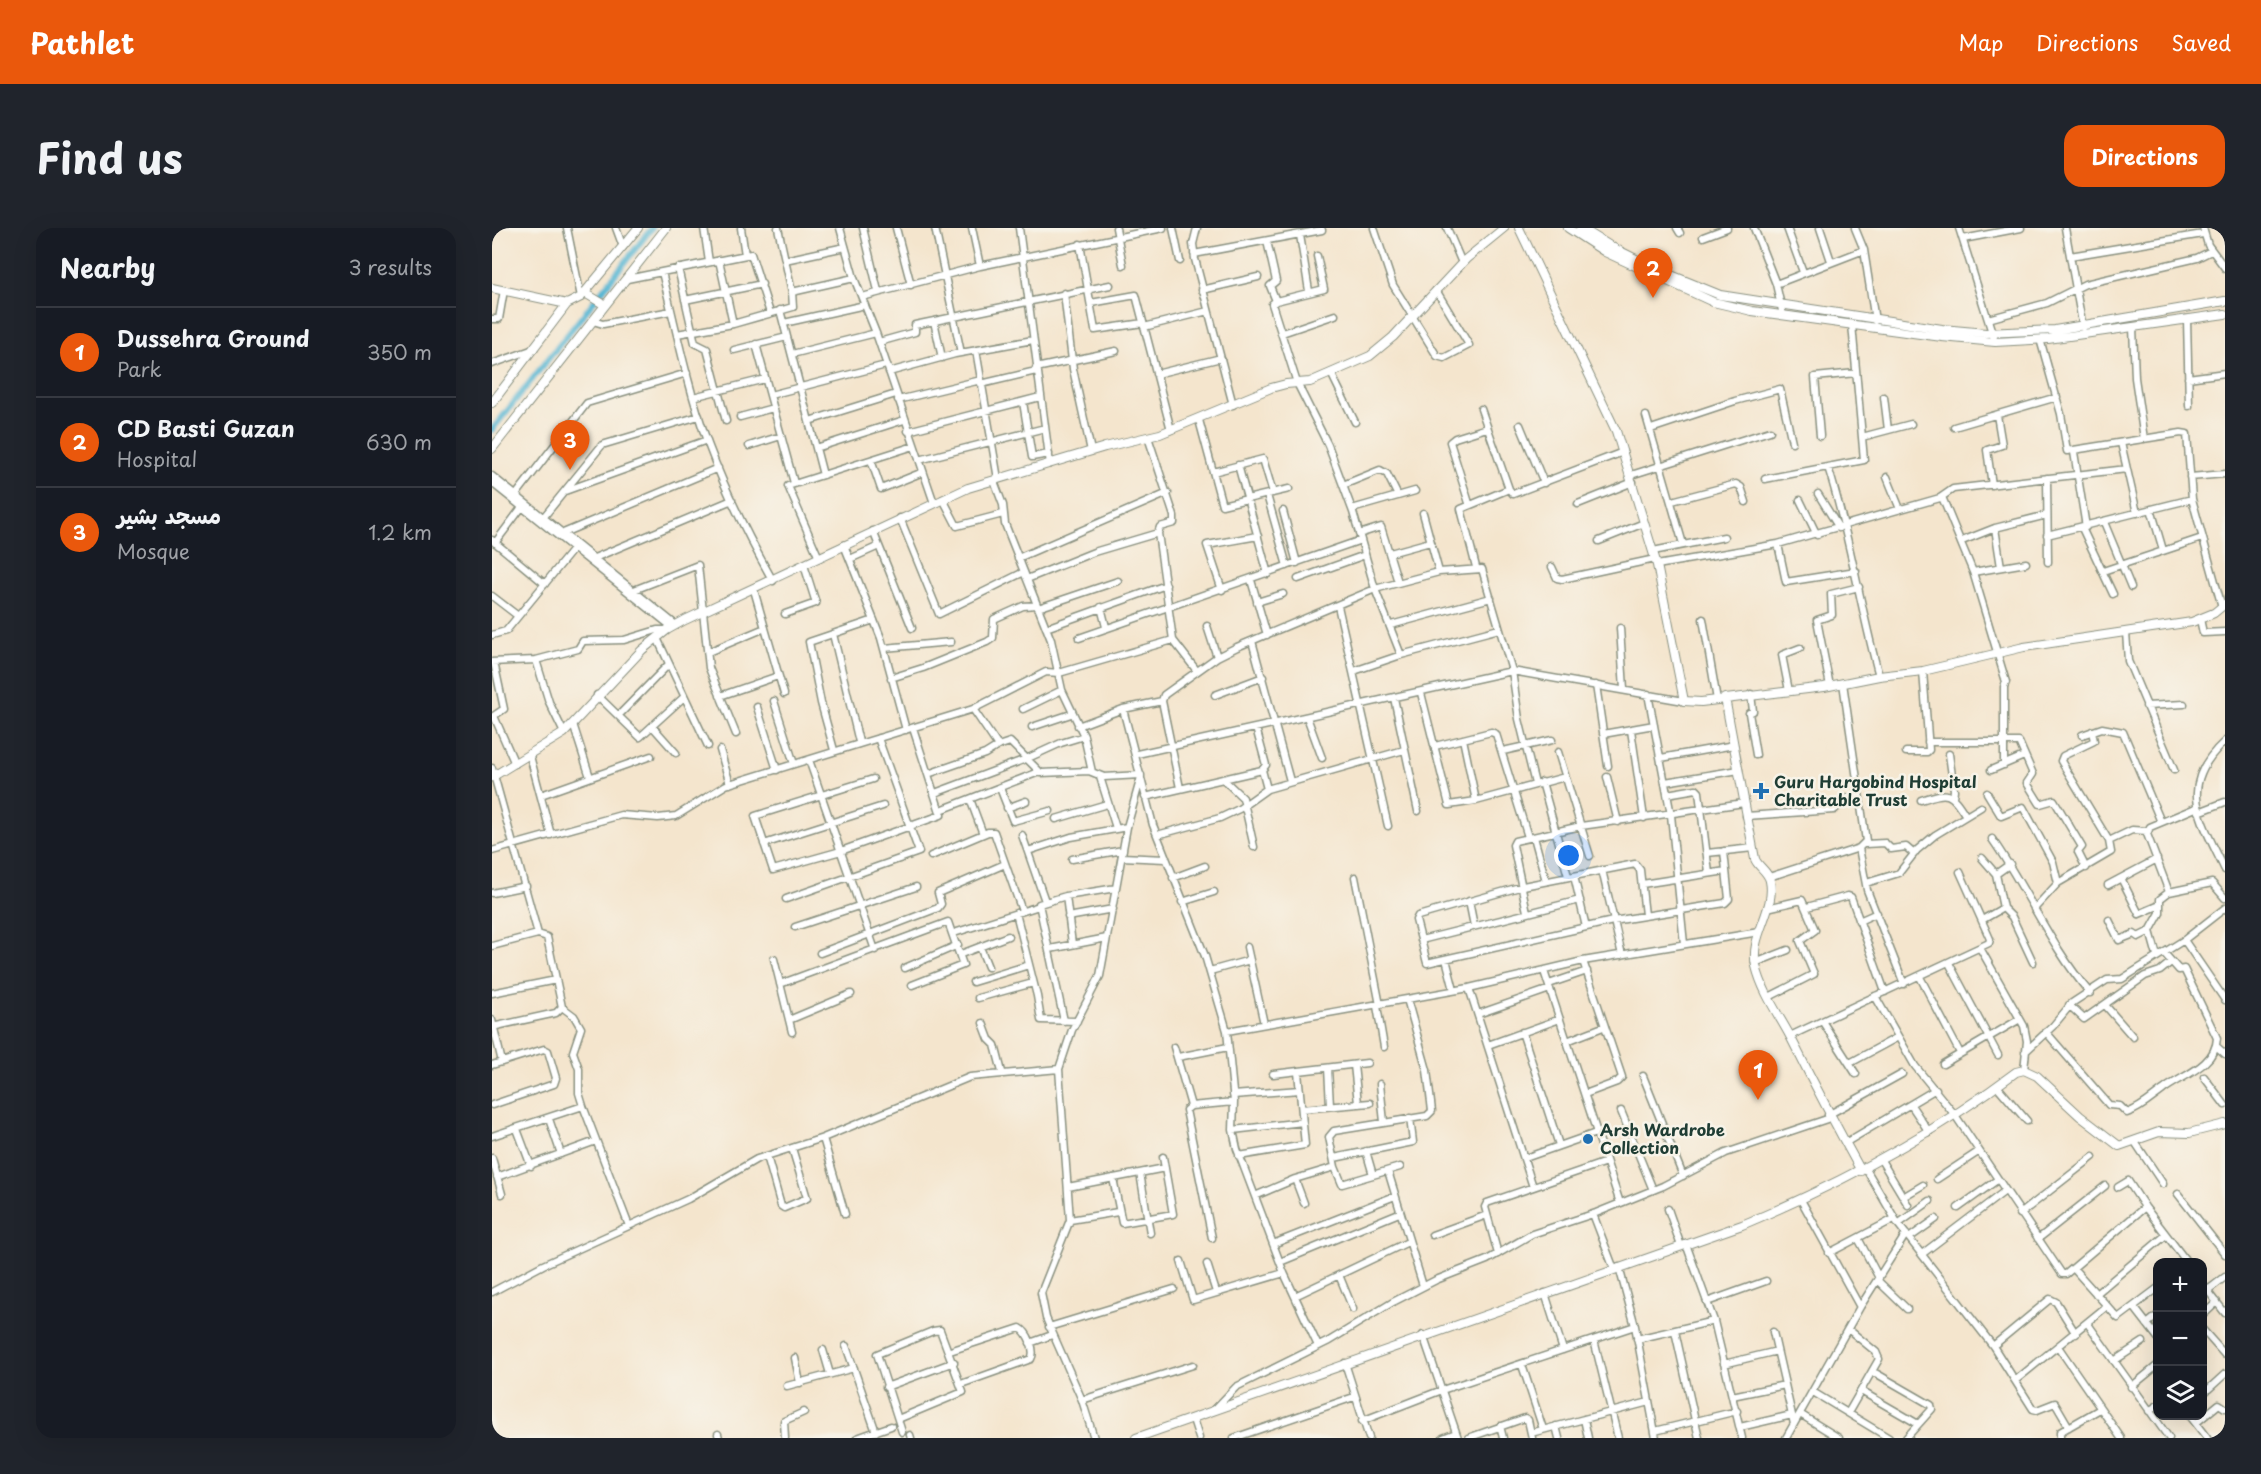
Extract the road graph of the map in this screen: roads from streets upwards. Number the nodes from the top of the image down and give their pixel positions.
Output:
1 (567, 228) edge
2 (616, 228) edge
3 (638, 228) edge
4 (666, 228) edge
5 (704, 228) edge
6 (741, 228) edge
7 (778, 228) edge
8 (840, 228) edge
9 (863, 228) edge
10 (896, 228) edge
11 (935, 228) edge
12 (972, 228) edge
13 (1019, 228) edge
14 (1116, 228) edge
15 (1163, 228) edge
16 (1173, 228) edge
17 (1197, 228) edge
18 (1374, 228) edge
19 (1447, 228) edge
20 (1504, 228) edge
21 (1519, 228) edge
22 (1568, 228) edge
23 (1581, 228) edge
24 (1727, 228) edge
25 (1754, 228) edge
26 (1787, 228) edge
27 (1856, 228) edge
28 (1959, 228) edge
29 (2021, 228) edge
30 (2064, 228) edge
31 (1150, 229) edge
32 (1822, 229) edge
33 (1322, 230) dead end
34 (1495, 231) edge
35 (2203, 231) edge
36 (1300, 235) junction
37 (1117, 236) junction
38 (1703, 237) dead end
39 (1963, 239) junction
40 (1267, 241) junction
41 (1080, 244) junction
42 (623, 247) junction
43 (845, 247) junction
44 (1864, 250) junction
45 (2211, 251) junction
46 (1194, 254) junction
47 (745, 255) junction
48 (1317, 256) dead end
49 (2070, 256) junction
50 (1024, 257) junction
51 (719, 260) junction
52 (785, 260) junction
53 (1180, 261) dead end
54 (1831, 261) junction
55 (709, 262) junction
56 (1462, 263) junction
57 (1123, 265) dead end
58 (980, 266) junction
59 (678, 268) junction
60 (2225, 268) edge
61 (662, 272) junction
62 (1803, 272) junction
63 (945, 275) junction
64 (1258, 277) dead end
65 (854, 278) junction
66 (627, 279) junction
67 (762, 284) junction
68 (1776, 284) junction
69 (911, 285) junction
70 (1110, 285) dead end
71 (1088, 287) junction
72 (492, 288) edge
73 (2075, 288) junction
74 (504, 290) junction
75 (1202, 290) junction
76 (1436, 290) junction
77 (726, 291) junction
78 (878, 291) junction
79 (1310, 291) junction
80 (792, 292) junction
81 (1064, 293) junction
82 (585, 295) junction
83 (862, 297) junction
84 (685, 300) junction
85 (1029, 301) junction
86 (1276, 301) junction
87 (2225, 301) edge
88 (1091, 303) junction
89 (567, 304) junction
90 (603, 304) junction
91 (865, 305) junction
92 (1781, 305) junction
93 (780, 310) junction
94 (1208, 310) junction
95 (672, 311) junction
96 (770, 313) junction
97 (1412, 314) junction
98 (2225, 314) edge
99 (1335, 315) dead end
100 (1782, 315) junction
101 (953, 317) junction
102 (1874, 318) junction
103 (492, 319) edge
104 (1988, 319) junction
105 (2187, 319) junction
106 (593, 321) junction
107 (934, 321) junction
108 (784, 323) junction
109 (734, 324) junction
110 (1852, 324) junction
111 (1143, 325) junction
112 (2133, 327) junction
113 (1875, 328) junction
114 (2084, 330) junction
115 (693, 332) junction
116 (876, 333) junction
117 (1282, 333) junction
118 (1992, 333) junction
119 (677, 334) junction
120 (787, 337) junction
121 (2040, 339) junction
122 (1033, 340) junction
123 (879, 342) junction
124 (1995, 342) junction
125 (756, 344) junction
126 (534, 349) junction
127 (734, 350) dead end
128 (976, 350) junction
129 (1116, 351) dead end
130 (961, 353) junction
131 (792, 354) junction
132 (942, 358) junction
133 (1221, 358) junction
134 (1072, 361) junction
135 (492, 364) edge
136 (888, 369) junction
137 (1036, 370) junction
138 (687, 373) junction
139 (1857, 373) junction
140 (2225, 373) edge
141 (1156, 374) junction
142 (1332, 375) junction
143 (2188, 378) junction
144 (765, 379) junction
145 (981, 382) junction
146 (1297, 383) junction
147 (800, 386) junction
148 (716, 391) junction
149 (770, 395) junction
150 (693, 397) junction
151 (897, 397) junction
152 (1040, 397) junction
153 (1884, 397) dead end
154 (2057, 397) junction
155 (1023, 402) junction
156 (492, 403) edge
157 (1233, 405) junction
158 (2189, 406) dead end
159 (773, 408) junction
160 (1481, 410) dead end
161 (985, 411) junction
162 (1997, 415) junction
163 (699, 416) junction
164 (1646, 416) dead end
165 (740, 417) dead end
166 (904, 420) junction
167 (1199, 420) junction
168 (726, 421) dead end
169 (809, 421) junction
170 (1355, 422) dead end
171 (1911, 424) dead end
172 (1520, 425) dead end
173 (1954, 427) dead end
174 (1045, 428) junction
175 (1487, 428) junction
176 (1651, 429) junction
177 (1171, 430) junction
178 (1888, 430) junction
179 (908, 431) junction
180 (1770, 431) dead end
181 (1028, 432) junction
182 (781, 436) junction
183 (1820, 436) dead end
184 (1148, 437) junction
185 (1862, 438) junction
186 (2144, 439) junction
187 (707, 440) junction
188 (990, 441) junction
189 (1792, 442) dead end
190 (2121, 442) junction
191 (749, 446) dead end
192 (914, 446) junction
193 (816, 448) junction
194 (492, 449) edge
195 (1091, 451) junction
196 (1623, 452) junction
197 (2074, 452) junction
198 (1049, 454) junction
199 (871, 460) junction
200 (919, 460) junction
201 (1050, 464) junction
202 (1661, 464) junction
203 (1238, 465) junction
204 (1828, 467) junction
205 (718, 468) junction
206 (2127, 469) junction
207 (923, 472) junction
208 (1213, 472) junction
209 (2225, 474) edge
210 (823, 475) junction
211 (2076, 475) junction
212 (492, 476) edge
213 (1887, 477) dead end
214 (2190, 477) junction
215 (1632, 478) junction
216 (2047, 478) junction
217 (1765, 479) dead end
218 (996, 480) junction
219 (492, 483) edge
220 (794, 483) junction
221 (1544, 483) junction
222 (1343, 484) junction
223 (1992, 484) junction
224 (1289, 489) dead end
225 (1509, 489) junction
226 (565, 491) junction
227 (1415, 491) dead end
228 (1168, 493) junction
229 (1270, 494) junction
230 (1818, 494) dead end
231 (516, 495) junction
232 (1398, 496) junction
233 (1942, 497) junction
234 (2192, 499) junction
235 (732, 500) junction
236 (943, 500) junction
237 (1247, 500) junction
238 (1800, 500) dead end
239 (1672, 501) junction
240 (1746, 502) dead end
241 (934, 503) junction
242 (1469, 503) junction
243 (1578, 504) dead end
244 (522, 507) junction
245 (1352, 509) junction
246 (1900, 509) junction
247 (2151, 509) junction
248 (1282, 511) dead end
249 (1423, 513) dead end
250 (2137, 513) junction
251 (1003, 514) junction
252 (2047, 515) junction
253 (900, 518) junction
254 (542, 519) junction
255 (2103, 522) junction
256 (1644, 523) junction
257 (1842, 527) junction
258 (1995, 528) junction
259 (2084, 528) junction
260 (873, 531) junction
261 (1158, 532) junction
262 (560, 535) junction
263 (1817, 535) junction
264 (2048, 535) junction
265 (1258, 536) junction
266 (1360, 537) junction
267 (1724, 537) dead end
268 (2202, 538) junction
269 (1599, 541) dead end
270 (1962, 541) junction
271 (493, 542) edge
272 (1431, 542) junction
273 (1683, 544) junction
274 (1778, 544) junction
275 (844, 545) junction
276 (879, 546) junction
277 (575, 547) junction
278 (2163, 550) junction
279 (1390, 553) junction
280 (1365, 555) junction
281 (819, 558) junction
282 (1018, 558) junction
283 (850, 559) junction
284 (1655, 559) junction
285 (591, 560) junction
286 (2049, 562) dead end
287 (1297, 563) junction
288 (2026, 563) dead end
289 (2121, 564) junction
290 (804, 565) junction
291 (1287, 566) junction
292 (1476, 567) junction
293 (1552, 567) dead end
294 (2001, 567) junction
295 (1856, 571) junction
296 (2103, 571) junction
297 (1439, 572) junction
298 (1973, 573) junction
299 (1268, 574) junction
300 (1025, 576) junction
301 (1298, 579) dead end
302 (1251, 580) junction
303 (773, 581) junction
304 (1118, 581) dead end
305 (1398, 582) junction
306 (545, 584) junction
307 (1166, 585) junction
308 (1859, 587) junction
309 (2131, 587) dead end
310 (1375, 589) junction
311 (634, 590) junction
312 (754, 590) junction
313 (1222, 590) junction
314 (1283, 594) dead end
315 (2113, 594) dead end
316 (492, 596) edge
317 (1491, 598) junction
318 (1257, 602) junction
319 (2223, 605) edge
320 (1037, 606) junction
321 (1338, 606) junction
322 (1101, 607) junction
323 (1169, 608) junction
324 (703, 612) junction
325 (785, 614) dead end
326 (518, 616) junction
327 (1703, 619) dead end
328 (2200, 619) junction
329 (873, 620) junction
330 (1391, 625) junction
331 (1208, 626) dead end
332 (672, 627) junction
333 (1106, 627) junction
334 (765, 628) junction
335 (912, 628) dead end
336 (1046, 628) junction
337 (1620, 628) dead end
338 (1499, 629) junction
339 (2126, 632) junction
340 (2225, 632) edge
341 (833, 634) junction
342 (492, 635) edge
343 (1267, 635) junction
344 (657, 638) junction
345 (1079, 638) dead end
346 (1173, 640) junction
347 (1252, 640) junction
348 (951, 642) dead end
349 (884, 648) junction
350 (1800, 648) dead end
351 (708, 652) junction
352 (2000, 653) junction
353 (1401, 655) junction
354 (1217, 657) junction
355 (536, 660) junction
356 (493, 662) edge
357 (668, 665) junction
358 (1512, 670) junction
359 (1197, 671) junction
360 (1354, 671) junction
361 (1923, 671) junction
362 (1059, 673) junction
363 (778, 676) junction
364 (1879, 676) junction
365 (1263, 677) junction
366 (891, 678) junction
367 (1843, 683) junction
368 (1596, 685) junction
369 (1830, 686) junction
370 (1624, 689) junction
371 (1062, 690) junction
372 (1789, 691) junction
373 (1421, 693) junction
374 (784, 694) dead end
375 (1648, 694) junction
376 (1752, 694) junction
377 (597, 695) junction
378 (1215, 695) dead end
379 (720, 696) junction
380 (684, 697) junction
381 (1394, 698) junction
382 (1721, 699) junction
383 (774, 701) dead end
384 (1162, 701) junction
385 (1684, 701) junction
386 (2184, 704) dead end
387 (1361, 706) junction
388 (2146, 706) junction
389 (757, 707) dead end
390 (973, 709) junction
391 (1023, 709) dead end
392 (1123, 709) junction
393 (1071, 714) junction
394 (618, 715) junction
395 (493, 717) edge
396 (1307, 717) junction
397 (573, 724) junction
398 (1276, 724) junction
399 (1654, 724) junction
400 (1078, 726) junction
401 (653, 727) junction
402 (1032, 727) dead end
403 (1256, 728) junction
404 (909, 729) junction
405 (1631, 730) junction
406 (2091, 731) junction
407 (564, 733) junction
408 (736, 734) dead end
409 (1603, 734) junction
410 (2082, 735) dead end
411 (1084, 736) junction
412 (878, 738) junction
413 (1463, 739) junction
414 (1552, 740) dead end
415 (2225, 741) edge
416 (859, 742) junction
417 (1928, 742) junction
418 (2003, 742) junction
419 (1734, 745) junction
420 (708, 746) dead end
421 (1435, 746) junction
422 (1525, 746) junction
423 (998, 747) junction
424 (1170, 747) junction
425 (720, 750) dead end
426 (834, 750) junction
427 (1404, 750) junction
428 (1503, 751) junction
429 (1558, 752) dead end
430 (1906, 752) dead end
431 (676, 753) dead end
432 (1137, 754) junction
433 (1949, 754) dead end
434 (1756, 755) dead end
435 (530, 756) junction
436 (651, 756) dead end
437 (2024, 756) junction
438 (1322, 758) dead end
439 (1374, 758) junction
440 (1661, 758) junction
441 (1026, 759) junction
442 (809, 760) junction
443 (515, 764) junction
444 (794, 764) junction
445 (2004, 765) junction
446 (1608, 766) dead end
447 (777, 770) junction
448 (1262, 770) junction
449 (1738, 770) junction
450 (1991, 770) dead end
451 (2174, 770) dead end
452 (1039, 772) junction
453 (1092, 772) junction
454 (493, 773) edge
455 (928, 774) junction
456 (1141, 776) junction
457 (590, 777) junction
458 (1100, 777) junction
459 (1565, 777) junction
460 (1607, 777) dead end
461 (873, 779) dead end
462 (1223, 779) junction
463 (1290, 781) junction
464 (1665, 782) junction
465 (1539, 783) junction
466 (730, 784) junction
467 (1000, 788) junction
468 (1180, 788) junction
469 (1267, 789) junction
470 (1514, 789) junction
471 (935, 793) junction
472 (1667, 794) junction
473 (1987, 794) dead end
474 (541, 795) junction
475 (823, 795) junction
476 (1859, 795) junction
477 (1953, 796) junction
478 (1145, 797) junction
479 (970, 799) junction
480 (1921, 800) dead end
481 (1026, 801) dead end
482 (1476, 801) junction
483 (2225, 802) edge
484 (1744, 803) junction
485 (1107, 804) junction
486 (1245, 805) junction
487 (883, 806) dead end
488 (1981, 807) dead end
489 (1007, 808) junction
490 (2199, 809) junction
491 (940, 810) junction
492 (1703, 810) junction
493 (1050, 811) dead end
494 (1419, 811) dead end
495 (1671, 815) junction
496 (1746, 816) junction
497 (1966, 816) junction
498 (1644, 818) junction
499 (1056, 819) dead end
500 (1618, 822) junction
501 (2161, 822) junction
502 (832, 823) junction
503 (1127, 826) junction
504 (1388, 826) dead end
505 (1581, 826) junction
506 (910, 828) junction
507 (1116, 828) junction
508 (1556, 831) junction
509 (2147, 831) junction
510 (983, 834) junction
511 (551, 835) junction
512 (1022, 835) dead end
513 (1157, 835) junction
514 (1531, 837) junction
515 (1992, 839) dead end
516 (2109, 841) junction
517 (514, 844) junction
518 (764, 844) junction
519 (1862, 846) junction
520 (1254, 847) dead end
521 (1753, 848) junction
522 (492, 851) edge
523 (842, 851) junction
524 (1028, 851) junction
525 (1724, 851) junction
526 (1707, 853) junction
527 (1122, 854) junction
528 (1914, 854) junction
529 (931, 856) dead end
530 (1590, 856) dead end
531 (1982, 858) dead end
532 (1072, 859) dead end
533 (1165, 859) junction
534 (2157, 859) junction
535 (1005, 864) junction
536 (2010, 864) junction
537 (1205, 866) dead end
538 (2086, 868) junction
539 (2225, 868) edge
540 (1602, 870) junction
541 (1726, 871) junction
542 (1960, 872) dead end
543 (1709, 873) junction
544 (1996, 874) junction
545 (1571, 876) junction
546 (1354, 877) dead end
547 (1769, 877) junction
548 (851, 878) junction
549 (1173, 878) junction
550 (1678, 878) junction
551 (2121, 878) junction
552 (1546, 881) junction
553 (1866, 883) junction
554 (2058, 883) junction
555 (1642, 884) junction
556 (2108, 885) dead end
557 (526, 886) junction
558 (916, 886) dead end
559 (1522, 886) junction
560 (1116, 888) junction
561 (1214, 892) dead end
562 (2169, 892) junction
563 (492, 893) edge
564 (1066, 896) junction
565 (2225, 898) edge
566 (786, 899) dead end
567 (1580, 900) junction
568 (1044, 901) junction
569 (1469, 901) junction
570 (1182, 902) junction
571 (2160, 905) junction
572 (860, 906) junction
573 (1039, 906) junction
574 (1767, 908) junction
575 (1808, 908) junction
576 (2003, 908) junction
577 (1113, 909) junction
578 (1681, 909) junction
579 (2034, 909) junction
580 (2224, 910) edge
581 (1019, 912) junction
582 (1527, 912) junction
583 (1878, 913) junction
584 (1645, 915) junction
585 (1068, 917) junction
586 (1982, 920) junction
587 (2109, 920) dead end
588 (1613, 921) junction
589 (1859, 921) junction
590 (1474, 926) junction
591 (795, 927) dead end
592 (1586, 927) junction
593 (2150, 931) junction
594 (1759, 932) junction
595 (954, 933) junction
596 (538, 934) junction
597 (870, 934) junction
598 (1008, 936) dead end
599 (1107, 938) junction
600 (1421, 940) junction
601 (2184, 940) junction
602 (1072, 944) junction
603 (958, 945) junction
604 (1684, 945) junction
605 (492, 946) edge
606 (980, 947) junction
607 (1247, 947) dead end
608 (1980, 948) junction
609 (1050, 949) junction
610 (875, 950) junction
611 (1788, 950) dead end
612 (820, 953) dead end
613 (961, 954) junction
614 (1622, 955) junction
615 (2161, 955) junction
616 (774, 959) dead end
617 (1446, 959) junction
618 (1250, 960) junction
619 (1583, 961) junction
620 (2033, 962) dead end
621 (2171, 962) junction
622 (1755, 963) junction
623 (1949, 963) junction
624 (1029, 965) junction
625 (988, 967) dead end
626 (906, 968) dead end
627 (1210, 970) junction
628 (1544, 971) junction
629 (1587, 971) junction
630 (1920, 977) junction
631 (556, 980) junction
632 (973, 982) dead end
633 (1034, 983) junction
634 (780, 984) junction
635 (1904, 984) junction
636 (912, 985) dead end
637 (1549, 986) junction
638 (1469, 988) junction
639 (1454, 990) junction
640 (1885, 992) junction
641 (492, 993) edge
642 (2090, 993) junction
643 (851, 994) dead end
644 (1875, 996) junction
645 (1769, 997) junction
646 (978, 998) dead end
647 (1407, 999) junction
648 (2225, 1000) edge
649 (1379, 1005) junction
650 (2069, 1005) junction
651 (2105, 1005) junction
652 (562, 1007) junction
653 (1478, 1014) junction
654 (2020, 1018) junction
655 (1560, 1019) junction
656 (789, 1020) junction
657 (1064, 1021) junction
658 (1077, 1021) junction
659 (1822, 1021) junction
660 (983, 1023) dead end
661 (1264, 1023) junction
662 (492, 1024) edge
663 (1603, 1027) junction
664 (1227, 1031) junction
665 (792, 1032) dead end
666 (1522, 1032) junction
667 (2046, 1032) junction
668 (1790, 1036) junction
669 (1898, 1037) junction
670 (1987, 1037) junction
671 (2133, 1037) dead end
672 (1567, 1041) junction
673 (1488, 1045) junction
674 (2216, 1046) junction
675 (1174, 1047) dead end
676 (1228, 1047) junction
677 (1384, 1047) dead end
678 (2025, 1052) junction
679 (1960, 1053) junction
680 (2225, 1054) edge
681 (1998, 1055) dead end
682 (1178, 1057) junction
683 (502, 1062) junction
684 (1367, 1063) dead end
685 (1850, 1064) junction
686 (1943, 1064) dead end
687 (492, 1065) edge
688 (1354, 1065) junction
689 (1328, 1068) junction
690 (1059, 1069) junction
691 (2024, 1070) junction
692 (1002, 1072) junction
693 (1298, 1072) junction
694 (1273, 1074) dead end
695 (1856, 1074) dead end
696 (1902, 1074) dead end
697 (1643, 1076) dead end
698 (2204, 1077) dead end
699 (1380, 1084) dead end
700 (1997, 1086) junction
701 (1936, 1089) junction
702 (1300, 1090) junction
703 (1585, 1094) junction
704 (1234, 1098) junction
705 (1358, 1103) junction
706 (1370, 1103) dead end
707 (492, 1105) edge
708 (1911, 1105) junction
709 (2225, 1105) edge
710 (583, 1106) junction
711 (1191, 1106) junction
712 (1330, 1106) junction
713 (1302, 1108) junction
714 (1621, 1111) dead end
715 (1955, 1115) junction
716 (1829, 1117) junction
717 (1410, 1118) junction
718 (549, 1119) junction
719 (2027, 1121) dead end
720 (1303, 1122) junction
721 (1384, 1122) junction
722 (2225, 1124) edge
723 (517, 1128) junction
724 (1233, 1130) junction
725 (1929, 1132) junction
726 (1596, 1133) junction
727 (492, 1136) edge
728 (823, 1138) junction
729 (596, 1141) junction
730 (2135, 1142) junction
731 (1845, 1143) junction
732 (1559, 1145) junction
733 (792, 1148) junction
734 (1366, 1151) junction
735 (1978, 1152) junction
736 (561, 1154) junction
737 (767, 1156) junction
738 (1239, 1156) junction
739 (1163, 1157) dead end
740 (2093, 1157) dead end
741 (492, 1158) edge
742 (1334, 1158) junction
743 (1525, 1158) junction
744 (1881, 1160) junction
745 (1606, 1162) junction
746 (531, 1166) junction
747 (1335, 1167) junction
748 (1400, 1167) dead end
749 (1165, 1168) junction
750 (1863, 1170) junction
751 (1388, 1171) junction
752 (1140, 1173) junction
753 (1373, 1175) junction
754 (1683, 1176) junction
755 (497, 1178) junction
756 (1113, 1178) junction
757 (1295, 1179) junction
758 (1937, 1179) dead end
759 (1997, 1180) junction
760 (2163, 1184) dead end
761 (1923, 1185) dead end
762 (2105, 1186) dead end
763 (1068, 1187) junction
764 (1533, 1187) junction
765 (2118, 1187) dead end
766 (1653, 1190) junction
767 (2005, 1191) junction
768 (502, 1194) dead end
769 (2178, 1194) dead end
770 (1255, 1196) junction
771 (1395, 1196) junction
772 (1903, 1197) junction
773 (1801, 1200) junction
774 (1930, 1201) dead end
775 (1304, 1203) dead end
776 (1620, 1203) junction
777 (1908, 1205) dead end
778 (2145, 1207) junction
779 (1958, 1208) dead end
780 (1668, 1209) dead end
781 (1118, 1212) junction
782 (1400, 1213) junction
783 (1593, 1214) junction
784 (2020, 1214) junction
785 (845, 1215) dead end
786 (1487, 1215) junction
787 (1936, 1219) dead end
788 (1070, 1220) junction
789 (1148, 1220) junction
790 (1896, 1221) junction
791 (629, 1226) junction
792 (1150, 1233) dead end
793 (1432, 1235) dead end
794 (2166, 1235) junction
795 (1907, 1236) junction
796 (1212, 1238) dead end
797 (1858, 1238) junction
798 (2038, 1239) junction
799 (1408, 1242) junction
800 (1274, 1244) junction
801 (1684, 1245) junction
802 (1829, 1253) junction
803 (1498, 1254) junction
804 (1922, 1254) junction
805 (2225, 1254) edge
806 (2183, 1258) edge
807 (1181, 1261) dead end
808 (1280, 1262) junction
809 (1206, 1264) dead end
810 (1617, 1268) junction
811 (2073, 1268) junction
812 (1284, 1273) junction
813 (1339, 1275) junction
814 (2225, 1277) edge
815 (1878, 1279) junction
816 (1766, 1281) dead end
817 (1423, 1286) junction
818 (1174, 1289) dead end
819 (2208, 1290) joint
820 (2153, 1291) edge
821 (492, 1292) edge
822 (1216, 1292) junction
823 (1545, 1293) junction
824 (2096, 1294) junction
825 (1295, 1296) junction
826 (1707, 1302) junction
827 (2217, 1302) junction
828 (2107, 1306) junction
829 (2134, 1307) junction
830 (1860, 1308) junction
831 (1353, 1309) dead end
832 (1907, 1309) dead end
833 (2206, 1312) edge
834 (2225, 1313) edge
835 (2153, 1319) edge
836 (1714, 1321) junction
837 (2088, 1324) junction
838 (2147, 1324) junction
839 (1635, 1326) junction
840 (1049, 1327) junction
841 (1848, 1329) junction
842 (1675, 1331) junction
843 (1773, 1332) dead end
844 (2153, 1332) edge
845 (2076, 1334) junction
846 (1052, 1335) junction
847 (1423, 1335) junction
848 (2207, 1335) edge
849 (1637, 1339) junction
850 (1594, 1340) junction
851 (2143, 1342) dead end
852 (1030, 1343) junction
853 (846, 1346) dead end
854 (1318, 1346) junction
855 (1993, 1346) junction
856 (2059, 1348) junction
857 (823, 1350) dead end
858 (1563, 1350) junction
859 (950, 1351) junction
860 (1777, 1351) junction
861 (2225, 1355) edge
862 (795, 1358) dead end
863 (2114, 1361) junction
864 (954, 1362) junction
865 (1345, 1363) junction
866 (1724, 1364) junction
867 (1194, 1365) dead end
868 (1522, 1365) junction
869 (2156, 1366) edge
870 (854, 1368) junction
871 (1872, 1371) junction
872 (830, 1374) junction
873 (2225, 1374) edge
874 (2016, 1380) junction
875 (800, 1383) junction
876 (961, 1384) junction
877 (1785, 1385) junction
878 (787, 1386) dead end
879 (886, 1387) junction
880 (2131, 1387) junction
881 (1442, 1390) junction
882 (2207, 1390) edge
883 (1861, 1391) junction
884 (1813, 1392) junction
885 (1354, 1396) junction
886 (1732, 1396) junction
887 (1082, 1400) junction
888 (1649, 1402) junction
889 (2153, 1408) edge
890 (2225, 1408) edge
891 (2100, 1409) junction
892 (1612, 1411) junction
893 (1737, 1411) junction
894 (2149, 1411) junction
895 (804, 1412) dead end
896 (1213, 1412) junction
897 (1848, 1413) junction
898 (1800, 1414) junction
899 (1792, 1415) junction
900 (898, 1419) junction
901 (1193, 1419) junction
902 (1584, 1419) junction
903 (2193, 1420) edge
904 (1362, 1421) junction
905 (1696, 1421) junction
906 (2196, 1423) junction
907 (1794, 1424) junction
908 (1918, 1424) junction
909 (891, 1426) dead end
910 (1500, 1426) junction
911 (1556, 1426) junction
912 (1740, 1427) junction
913 (2069, 1427) junction
914 (1543, 1429) junction
915 (876, 1432) junction
916 (902, 1432) dead end
917 (1656, 1435) edge
918 (1457, 1436) edge
919 (1532, 1436) edge
920 (1366, 1437) edge
921 (785, 1438) edge
922 (857, 1438) edge
923 (1094, 1438) edge
924 (1136, 1438) edge
925 (1199, 1438) edge
926 (1234, 1438) edge
927 (1443, 1438) edge
928 (1468, 1438) edge
929 (1503, 1438) edge
930 (1559, 1438) edge
931 (1588, 1438) edge
932 (1618, 1438) edge
933 (1699, 1438) edge
934 (1742, 1438) edge
935 (1786, 1438) edge
936 (1839, 1438) edge
937 (1889, 1438) edge
938 (1906, 1438) edge
939 (2061, 1438) edge
940 (2121, 1438) edge
941 (2169, 1438) edge
942 (2207, 1438) edge

1 - 82 street
2 - 42 street
3 - 42 street
4 - 66 street
5 - 55 street
6 - 47 street
7 - 52 street
8 - 43 street
9 - 78 street
10 - 69 street
11 - 63 street
12 - 58 street
13 - 50 street
14 - 37 street
15 - 31 street
16 - 53 street
17 - 46 street
18 - 97 street
19 - 56 street
20 - 34 street
21 - 196 street
22 - 100 street
23 - 92 street
24 - 38 street
25 - 68 street
26 - 62 street
27 - 44 street
28 - 39 street
29 - 39 street
30 - 49 street
31 - 37 street
32 - 54 street
33 - 36 street
34 - 56 street
35 - 45 street
35 - 49 street
36 - 40 street
36 - 79 street
37 - 41 street
37 - 57 street
39 - 104 street
40 - 46 street
40 - 86 street
41 - 50 street
41 - 71 street
42 - 82 street
43 - 52 street
43 - 65 street
44 - 54 street
44 - 102 street
45 - 60 street
45 - 73 street
46 - 75 street
47 - 51 street
47 - 67 street
48 - 79 street
49 - 73 street
50 - 58 street
50 - 85 street
51 - 55 street
51 - 77 street
52 - 80 street
54 - 62 street
55 - 59 street
56 - 76 street
58 - 63 street
59 - 61 street
59 - 84 street
61 - 66 street
61 - 95 street
62 - 68 street
63 - 69 street
63 - 101 street
64 - 75 street
65 - 80 street
65 - 83 street
66 - 90 street
67 - 77 street
67 - 96 street
68 - 92 street
69 - 78 street
70 - 71 street
71 - 81 street
71 - 88 street
72 - 74 street
73 - 104 street
73 - 114 street
74 - 89 street
74 - 103 street
75 - 94 street
76 - 97 street
76 - 97 street
77 - 84 street
77 - 109 street
78 - 83 street
79 - 86 street
80 - 93 street
81 - 85 street
81 - 134 street
82 - 89 street
82 - 90 street
83 - 91 street
84 - 115 street
85 - 101 street
85 - 122 street
86 - 117 street
87 - 114 street
88 - 111 street
88 - 111 street
89 - 126 street
90 - 106 street
91 - 108 street
91 - 116 street
92 - 100 street
92 - 102 street
93 - 96 street
93 - 108 street
94 - 111 street
94 - 133 street
95 - 106 street
95 - 119 street
96 - 109 street
97 - 142 street
98 - 105 street
99 - 117 street
100 - 110 street
101 - 107 street
101 - 130 street
102 - 113 street
102 - 118 street
104 - 118 street
105 - 112 street
105 - 143 street
106 - 194 street
107 - 123 street
107 - 132 street
108 - 120 street
109 - 115 street
110 - 113 street
110 - 139 street
111 - 141 street
112 - 114 street
112 - 186 street
113 - 124 street
114 - 118 street
114 - 121 street
115 - 119 street
115 - 148 street
116 - 123 street
116 - 131 street
117 - 146 street
118 - 124 street
119 - 138 street
120 - 125 street
120 - 131 street
121 - 124 street
121 - 154 street
122 - 128 street
122 - 137 street
123 - 136 street
125 - 127 street
125 - 144 street
126 - 135 street
126 - 156 street
128 - 130 street
128 - 145 street
129 - 134 street
130 - 132 street
131 - 147 street
132 - 136 street
133 - 141 street
133 - 157 street
134 - 137 street
134 - 195 street
136 - 147 street
136 - 151 street
137 - 145 street
137 - 152 street
138 - 150 street
138 - 231 street
139 - 183 street
139 - 185 street
140 - 143 street
141 - 177 street
142 - 146 street
142 - 170 street
143 - 158 street
144 - 148 street
144 - 149 street
145 - 151 street
145 - 161 street
146 - 157 street
146 - 222 street
147 - 149 street
147 - 169 street
148 - 150 street
148 - 168 street
149 - 159 street
150 - 163 street
151 - 166 street
151 - 169 street
152 - 155 street
152 - 174 street
153 - 178 street
154 - 162 street
154 - 197 street
155 - 161 street
155 - 181 street
157 - 167 street
159 - 165 street
159 - 182 street
160 - 175 street
161 - 179 street
161 - 188 street
162 - 173 street
162 - 223 street
163 - 187 street
163 - 226 street
164 - 176 street
166 - 179 street
166 - 193 street
167 - 177 street
167 - 208 street
169 - 193 street
171 - 178 street
172 - 221 street
174 - 181 street
174 - 198 street
175 - 225 street
175 - 242 street
176 - 189 street
176 - 202 street
177 - 184 street
178 - 185 street
179 - 192 street
180 - 202 street
181 - 188 street
181 - 198 street
182 - 191 street
182 - 220 street
184 - 195 street
184 - 228 street
185 - 204 street
186 - 190 street
186 - 214 street
187 - 205 street
187 - 226 street
188 - 200 street
188 - 218 street
190 - 197 street
190 - 206 street
192 - 199 street
192 - 200 street
193 - 210 street
195 - 201 street
196 - 215 street
196 - 221 street
197 - 211 street
198 - 201 street
199 - 207 street
199 - 210 street
200 - 207 street
201 - 218 street
202 - 215 street
202 - 239 street
203 - 208 street
203 - 229 street
203 - 237 street
204 - 217 street
204 - 257 street
205 - 235 street
205 - 262 street
206 - 211 street
206 - 250 street
207 - 241 street
208 - 237 street
209 - 214 street
210 - 220 street
211 - 216 street
211 - 259 street
212 - 231 street
213 - 246 street
214 - 234 street
215 - 243 street
215 - 256 street
216 - 223 street
216 - 252 street
218 - 236 street
218 - 251 street
219 - 244 street
220 - 281 street
221 - 225 street
222 - 232 street
222 - 245 street
223 - 233 street
224 - 229 street
225 - 242 street
226 - 254 street
227 - 232 street
228 - 261 street
228 - 282 street
229 - 237 street
229 - 291 street
230 - 257 street
231 - 254 street
232 - 245 street
233 - 246 street
233 - 270 street
234 - 247 street
234 - 268 street
235 - 285 street
235 - 303 street
236 - 241 street
236 - 251 street
237 - 265 street
238 - 263 street
239 - 240 street
239 - 273 street
241 - 253 street
242 - 292 street
244 - 254 street
244 - 271 street
245 - 266 street
246 - 257 street
247 - 250 street
247 - 278 street
248 - 287 street
249 - 272 street
250 - 255 street
251 - 282 street
252 - 258 street
252 - 264 street
253 - 260 street
253 - 300 street
254 - 262 street
255 - 259 street
255 - 289 street
256 - 269 street
256 - 284 street
257 - 263 street
257 - 295 street
258 - 270 street
258 - 294 street
259 - 264 street
259 - 296 street
260 - 275 street
260 - 276 street
261 - 300 street
261 - 307 street
262 - 277 street
263 - 274 street
264 - 286 street
265 - 299 street
265 - 313 street
266 - 279 street
266 - 280 street
266 - 287 street
267 - 273 street
268 - 278 street
268 - 319 street
270 - 298 street
271 - 306 street
272 - 279 street
272 - 297 street
273 - 284 street
274 - 284 street
274 - 295 street
275 - 281 street
275 - 283 street
276 - 283 street
276 - 335 street
277 - 285 street
277 - 306 street
278 - 289 street
279 - 305 street
280 - 301 street
280 - 310 street
281 - 290 street
282 - 300 street
283 - 329 street
284 - 293 street
284 - 385 street
285 - 311 street
285 - 332 street
287 - 291 street
288 - 294 street
289 - 296 street
289 - 309 street
290 - 303 street
290 - 325 street
291 - 299 street
292 - 297 street
292 - 317 street
294 - 298 street
295 - 308 street
296 - 315 street
297 - 305 street
298 - 352 street
299 - 302 street
300 - 320 street
302 - 313 street
302 - 318 street
303 - 312 street
304 - 320 street
305 - 310 street
306 - 326 street
307 - 322 street
307 - 323 street
308 - 364 street
308 - 369 street
310 - 321 street
310 - 330 street
311 - 324 street
311 - 332 street
312 - 324 street
312 - 334 street
313 - 323 street
314 - 318 street
316 - 326 street
317 - 330 street
317 - 338 street
318 - 343 street
319 - 328 street
320 - 336 street
320 - 366 street
321 - 343 street
321 - 360 street
322 - 333 street
322 - 336 street
323 - 333 street
323 - 346 street
324 - 332 street
324 - 351 street
326 - 342 street
327 - 382 street
328 - 339 street
328 - 340 street
329 - 341 street
329 - 349 street
330 - 353 street
331 - 354 street
332 - 344 street
332 - 355 street
333 - 345 street
334 - 351 street
334 - 363 street
336 - 362 street
337 - 370 street
338 - 353 street
338 - 358 street
339 - 352 street
339 - 388 street
341 - 416 street
341 - 426 street
343 - 347 street
344 - 357 street
344 - 377 street
346 - 359 street
346 - 362 street
347 - 354 street
347 - 365 street
348 - 349 street
349 - 366 street
350 - 372 street
351 - 379 street
352 - 361 street
352 - 418 street
353 - 360 street
354 - 359 street
355 - 356 street
355 - 407 street
356 - 395 street
357 - 380 street
357 - 394 street
358 - 368 street
358 - 373 street
358 - 422 street
359 - 384 street
360 - 387 street
361 - 364 street
361 - 417 street
362 - 371 street
362 - 390 street
363 - 374 street
363 - 379 street
364 - 367 street
365 - 378 street
365 - 398 street
366 - 404 street
367 - 369 street
367 - 476 street
368 - 370 street
368 - 409 street
369 - 372 street
370 - 375 street
371 - 391 street
371 - 393 street
372 - 376 street
373 - 381 street
373 - 421 street
375 - 385 street
375 - 399 street
376 - 382 street
376 - 434 street
377 - 394 street
377 - 397 street
379 - 408 street
380 - 401 street
380 - 420 street
381 - 387 street
381 - 427 street
382 - 385 street
382 - 419 street
383 - 444 street
384 - 392 street
384 - 424 street
386 - 388 street
387 - 396 street
387 - 439 street
388 - 451 street
389 - 447 street
390 - 404 street
390 - 423 street
392 - 400 street
392 - 432 street
393 - 400 street
393 - 402 street
394 - 401 street
395 - 443 street
396 - 398 street
396 - 438 street
397 - 407 street
397 - 457 street
398 - 403 street
398 - 463 street
399 - 405 street
399 - 440 street
400 - 411 street
401 - 431 street
403 - 424 street
403 - 448 street
404 - 412 street
404 - 455 street
405 - 409 street
405 - 498 street
406 - 410 street
406 - 501 street
406 - 516 street
407 - 435 street
409 - 446 street
411 - 441 street
411 - 453 street
412 - 416 street
412 - 506 street
413 - 421 street
413 - 428 street
413 - 482 street
414 - 422 street
415 - 490 street
416 - 426 street
417 - 418 street
417 - 430 street
418 - 437 street
418 - 445 street
419 - 440 street
419 - 449 street
421 - 482 street
422 - 428 street
422 - 465 street
423 - 441 street
423 - 455 street
424 - 432 street
424 - 468 street
425 - 466 street
426 - 442 street
427 - 439 street
427 - 494 street
428 - 470 street
429 - 459 street
432 - 456 street
433 - 477 street
435 - 443 street
435 - 474 street
436 - 457 street
437 - 445 street
437 - 538 street
439 - 463 street
439 - 504 street
440 - 464 street
441 - 452 street
441 - 471 street
442 - 444 street
442 - 475 street
443 - 454 street
444 - 447 street
445 - 450 street
447 - 466 street
448 - 462 street
448 - 469 street
449 - 464 street
449 - 484 street
452 - 453 street
452 - 467 street
453 - 458 street
454 - 517 street
455 - 471 street
456 - 458 street
456 - 478 street
456 - 503 street
457 - 474 street
458 - 485 street
459 - 465 street
459 - 505 street
460 - 500 street
461 - 475 street
462 - 468 street
462 - 486 street
463 - 469 street
464 - 472 street
465 - 470 street
465 - 508 street
466 - 511 street
467 - 479 street
467 - 489 street
468 - 478 street
469 - 486 street
470 - 482 street
470 - 514 street
471 - 491 street
472 - 492 street
472 - 495 street
473 - 554 street
474 - 511 street
475 - 502 street
475 - 518 street
476 - 496 street
476 - 519 street
477 - 480 street
477 - 497 street
478 - 513 street
479 - 491 street
479 - 510 street
481 - 489 street
483 - 490 street
484 - 492 street
484 - 496 street
485 - 499 street
485 - 507 street
486 - 513 street
486 - 520 street
487 - 502 street
488 - 497 street
489 - 493 street
490 - 501 street
490 - 539 street
491 - 506 street
492 - 495 street
492 - 526 street
495 - 498 street
495 - 550 street
496 - 521 street
497 - 528 street
498 - 500 street
500 - 505 street
501 - 509 street
502 - 518 street
502 - 523 street
503 - 507 street
503 - 527 street
505 - 508 street
505 - 530 street
506 - 523 street
506 - 548 street
507 - 524 street
508 - 514 street
508 - 545 street
509 - 516 street
509 - 534 street
510 - 529 street
510 - 535 street
511 - 517 street
512 - 524 street
513 - 533 street
514 - 552 street
514 - 559 street
515 - 536 street
516 - 538 street
517 - 522 street
517 - 557 street
518 - 523 street
519 - 528 street
519 - 547 street
519 - 553 street
521 - 525 street
521 - 547 street
523 - 548 street
524 - 568 street
525 - 526 street
525 - 541 street
526 - 543 street
527 - 532 street
527 - 533 street
527 - 560 street
528 - 553 street
531 - 544 street
533 - 549 street
534 - 551 street
534 - 562 street
535 - 581 street
535 - 597 street
536 - 544 street
536 - 579 street
537 - 549 street
538 - 554 street
540 - 545 street
540 - 555 street
540 - 588 street
541 - 543 street
541 - 578 street
542 - 586 street
543 - 550 street
544 - 576 street
545 - 552 street
545 - 567 street
546 - 649 street
547 - 574 street
548 - 566 street
548 - 572 street
549 - 570 street
550 - 555 street
550 - 578 street
551 - 556 street
551 - 571 street
552 - 559 street
553 - 583 street
554 - 579 street
555 - 584 street
557 - 563 street
557 - 596 street
558 - 572 street
559 - 569 street
559 - 582 street
560 - 564 street
560 - 577 street
561 - 570 street
562 - 565 street
562 - 571 street
564 - 568 street
564 - 585 street
567 - 582 street
567 - 592 street
568 - 573 street
569 - 590 street
569 - 600 street
570 - 627 street
571 - 593 street
572 - 591 street
572 - 597 street
573 - 581 street
573 - 609 street
574 - 575 street
574 - 594 street
575 - 589 street
575 - 645 street
576 - 586 street
576 - 620 street
577 - 585 street
577 - 599 street
578 - 584 street
578 - 604 street
579 - 642 street
580 - 601 street
581 - 595 street
581 - 624 street
582 - 590 street
583 - 589 street
583 - 635 street
584 - 588 street
585 - 602 street
586 - 608 street
587 - 593 street
588 - 592 street
588 - 614 street
589 - 640 street
590 - 600 street
592 - 617 street
593 - 615 street
594 - 604 street
594 - 622 street
595 - 603 street
595 - 610 street
596 - 605 street
596 - 631 street
597 - 610 street
597 - 612 street
598 - 606 street
599 - 602 street
599 - 658 street
600 - 617 street
601 - 615 street
601 - 648 street
602 - 609 street
603 - 613 street
603 - 626 street
604 - 614 street
606 - 613 street
606 - 625 street
607 - 618 street
608 - 623 street
608 - 654 street
609 - 657 street
610 - 634 street
611 - 622 street
613 - 636 street
614 - 619 street
615 - 621 street
615 - 642 street
616 - 634 street
617 - 639 street
618 - 627 street
618 - 661 street
619 - 628 street
619 - 629 street
621 - 651 street
621 - 674 street
622 - 645 street
623 - 630 street
623 - 670 street
624 - 632 street
624 - 633 street
627 - 664 street
628 - 637 street
628 - 638 street
629 - 637 street
629 - 663 street
630 - 635 street
630 - 679 street
631 - 641 street
631 - 652 street
633 - 646 street
633 - 657 street
634 - 656 street
635 - 640 street
637 - 653 street
637 - 655 street
638 - 639 street
638 - 653 street
639 - 647 street
640 - 644 street
642 - 650 street
643 - 656 street
644 - 659 street
644 - 669 street
645 - 668 street
647 - 649 street
647 - 717 street
649 - 661 street
649 - 677 street
650 - 651 street
650 - 667 street
651 - 671 street
652 - 662 street
652 - 710 street
653 - 673 street
654 - 670 street
654 - 678 street
655 - 666 street
655 - 672 street
656 - 665 street
657 - 658 street
658 - 690 street
659 - 668 street
659 - 685 street
660 - 692 street
661 - 664 street
662 - 683 street
663 - 672 street
663 - 703 street
664 - 676 street
666 - 673 street
666 - 732 street
667 - 674 street
667 - 678 street
668 - 716 street
669 - 685 street
669 - 701 street
670 - 679 street
670 - 681 street
672 - 703 street
673 - 743 street
674 - 680 street
675 - 682 street
676 - 682 street
676 - 704 street
678 - 691 street
679 - 686 street
682 - 711 street
683 - 687 street
683 - 707 street
684 - 688 street
685 - 695 street
688 - 689 street
688 - 705 street
689 - 693 street
689 - 712 street
690 - 692 street
690 - 763 street
691 - 700 street
691 - 730 street
692 - 728 street
693 - 694 street
693 - 702 street
696 - 716 street
697 - 754 street
698 - 709 street
699 - 721 street
700 - 715 street
700 - 719 street
701 - 708 street
701 - 715 street
702 - 704 street
702 - 713 street
703 - 726 street
704 - 711 street
704 - 724 street
705 - 706 street
705 - 712 street
708 - 725 street
708 - 731 street
710 - 718 street
710 - 729 street
711 - 796 street
712 - 713 street
713 - 720 street
714 - 766 street
715 - 725 street
715 - 735 street
716 - 731 street
716 - 754 street
717 - 721 street
717 - 734 street
718 - 723 street
718 - 736 street
720 - 724 street
720 - 738 street
721 - 742 street
722 - 730 street
723 - 727 street
723 - 746 street
724 - 738 street
725 - 744 street
726 - 732 street
726 - 745 street
728 - 733 street
728 - 785 street
729 - 736 street
729 - 791 street
730 - 760 street
731 - 750 street
732 - 743 street
733 - 737 street
733 - 737 street
734 - 742 street
734 - 753 street
735 - 758 street
735 - 759 street
736 - 746 street
737 - 791 street
738 - 770 street
739 - 749 street
740 - 784 street
741 - 755 street
742 - 747 street
743 - 764 street
744 - 750 street
744 - 772 street
745 - 764 street
745 - 776 street
746 - 755 street
747 - 753 street
747 - 757 street
748 - 751 street
749 - 752 street
749 - 789 street
750 - 773 street
750 - 790 street
751 - 753 street
751 - 771 street
752 - 756 street
752 - 789 street
754 - 766 street
755 - 768 street
756 - 763 street
756 - 781 street
757 - 770 street
757 - 775 street
759 - 767 street
759 - 779 street
761 - 772 street
762 - 798 street
763 - 788 street
764 - 786 street
765 - 778 street
766 - 776 street
767 - 784 street
767 - 804 street
769 - 805 street
770 - 800 street
771 - 782 street
771 - 800 street
772 - 777 street
773 - 801 street
773 - 802 street
774 - 790 street
776 - 783 street
778 - 794 street
778 - 811 street
780 - 801 street
781 - 788 street
781 - 789 street
782 - 799 street
782 - 808 street
783 - 803 street
783 - 810 street
784 - 798 street
786 - 793 street
786 - 803 street
787 - 795 street
788 - 840 street
789 - 792 street
790 - 795 street
790 - 797 street
791 - 821 street
794 - 806 street
794 - 824 street
795 - 804 street
795 - 815 street
797 - 802 street
797 - 815 street
798 - 811 street
799 - 813 street
799 - 817 street
800 - 808 street
801 - 810 street
801 - 826 street
802 - 830 street
803 - 817 street
804 - 855 street
807 - 822 street
808 - 812 street
809 - 822 street
810 - 823 street
810 - 839 street
811 - 824 street
812 - 822 street
812 - 825 street
813 - 825 street
813 - 831 street
814 - 819 street
815 - 830 street
815 - 832 street
816 - 826 street
817 - 854 street
818 - 840 street
819 - 827 street
820 - 829 street
823 - 847 street
823 - 858 street
824 - 828 street
825 - 854 street
826 - 836 street
827 - 833 street
827 - 834 street
828 - 829 street
828 - 837 street
829 - 838 street
830 - 841 street
835 - 838 street
836 - 842 street
836 - 866 street
837 - 845 street
837 - 863 street
838 - 844 street
839 - 849 street
839 - 850 street
840 - 846 street
841 - 871 street
841 - 884 street
842 - 849 street
842 - 905 street
843 - 860 street
845 - 855 street
845 - 856 street
846 - 852 street
846 - 887 street
847 - 865 street
847 - 881 street
848 - 861 street
849 - 888 street
850 - 858 street
850 - 892 street
851 - 863 street
852 - 859 street
852 - 876 street
853 - 870 street
854 - 896 street
855 - 874 street
856 - 874 street
856 - 891 street
857 - 872 street
858 - 868 street
859 - 864 street
859 - 879 street
860 - 866 street
860 - 877 street
862 - 875 street
863 - 880 street
864 - 876 street
864 - 879 street
865 - 885 street
865 - 896 street
866 - 886 street
867 - 887 street
868 - 881 street
868 - 914 street
869 - 880 street
870 - 872 street
870 - 915 street
871 - 883 street
871 - 908 street
872 - 875 street
873 - 882 street
874 - 913 street
875 - 878 street
876 - 900 street
877 - 886 street
877 - 899 street
879 - 900 street
880 - 894 street
881 - 904 street
881 - 918 street
883 - 897 street
883 - 908 street
884 - 897 street
884 - 898 street
885 - 904 street
885 - 926 street
886 - 893 street
887 - 923 street
888 - 892 street
888 - 917 street
889 - 894 street
890 - 906 street
891 - 913 street
891 - 940 street
892 - 902 street
892 - 932 street
893 - 905 street
893 - 912 street
894 - 941 street
895 - 921 street
896 - 901 street
897 - 937 street
898 - 907 street
898 - 936 street
899 - 907 street
899 - 912 street
900 - 916 street
901 - 924 street
901 - 925 street
902 - 911 street
902 - 931 street
903 - 906 street
904 - 920 street
905 - 917 street
905 - 933 street
906 - 942 street
907 - 935 street
908 - 938 street
909 - 915 street
910 - 919 street
910 - 928 street
910 - 929 street
911 - 914 street
911 - 930 street
912 - 934 street
913 - 939 street
914 - 919 street
915 - 922 street
918 - 927 street

